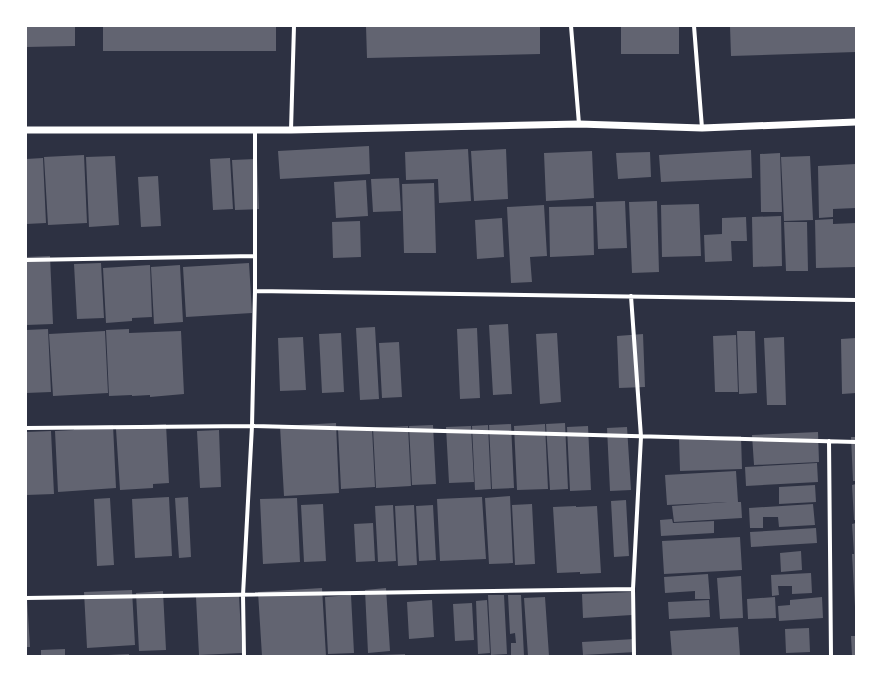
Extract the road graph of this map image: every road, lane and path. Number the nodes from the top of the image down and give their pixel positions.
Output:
1 (294, 26) edge
2 (571, 26) edge
3 (694, 26) edge
4 (856, 122) edge
5 (578, 124) junction
6 (702, 128) junction
7 (26, 130) edge
8 (255, 130) junction
9 (291, 130) junction
10 (255, 256) junction
11 (26, 260) edge
12 (255, 291) junction
13 (631, 296) junction
14 (856, 300) edge
15 (252, 426) junction
16 (26, 428) edge
17 (641, 437) junction
18 (829, 441) junction
19 (856, 442) edge
20 (633, 589) junction
21 (244, 595) junction
22 (26, 598) edge
23 (244, 656) edge
24 (634, 656) edge
25 (831, 656) edge

1 - 9 street
2 - 5 street
3 - 6 street
4 - 6 street
5 - 6 street
5 - 9 street
7 - 8 street
8 - 9 street
8 - 10 street
10 - 11 street
10 - 12 street
12 - 13 street
12 - 15 street
13 - 14 street
13 - 17 street
15 - 16 street
15 - 17 street
15 - 21 street
17 - 18 street
17 - 20 street
18 - 19 street
18 - 25 street
20 - 21 street
20 - 24 street
21 - 22 street
21 - 23 street

